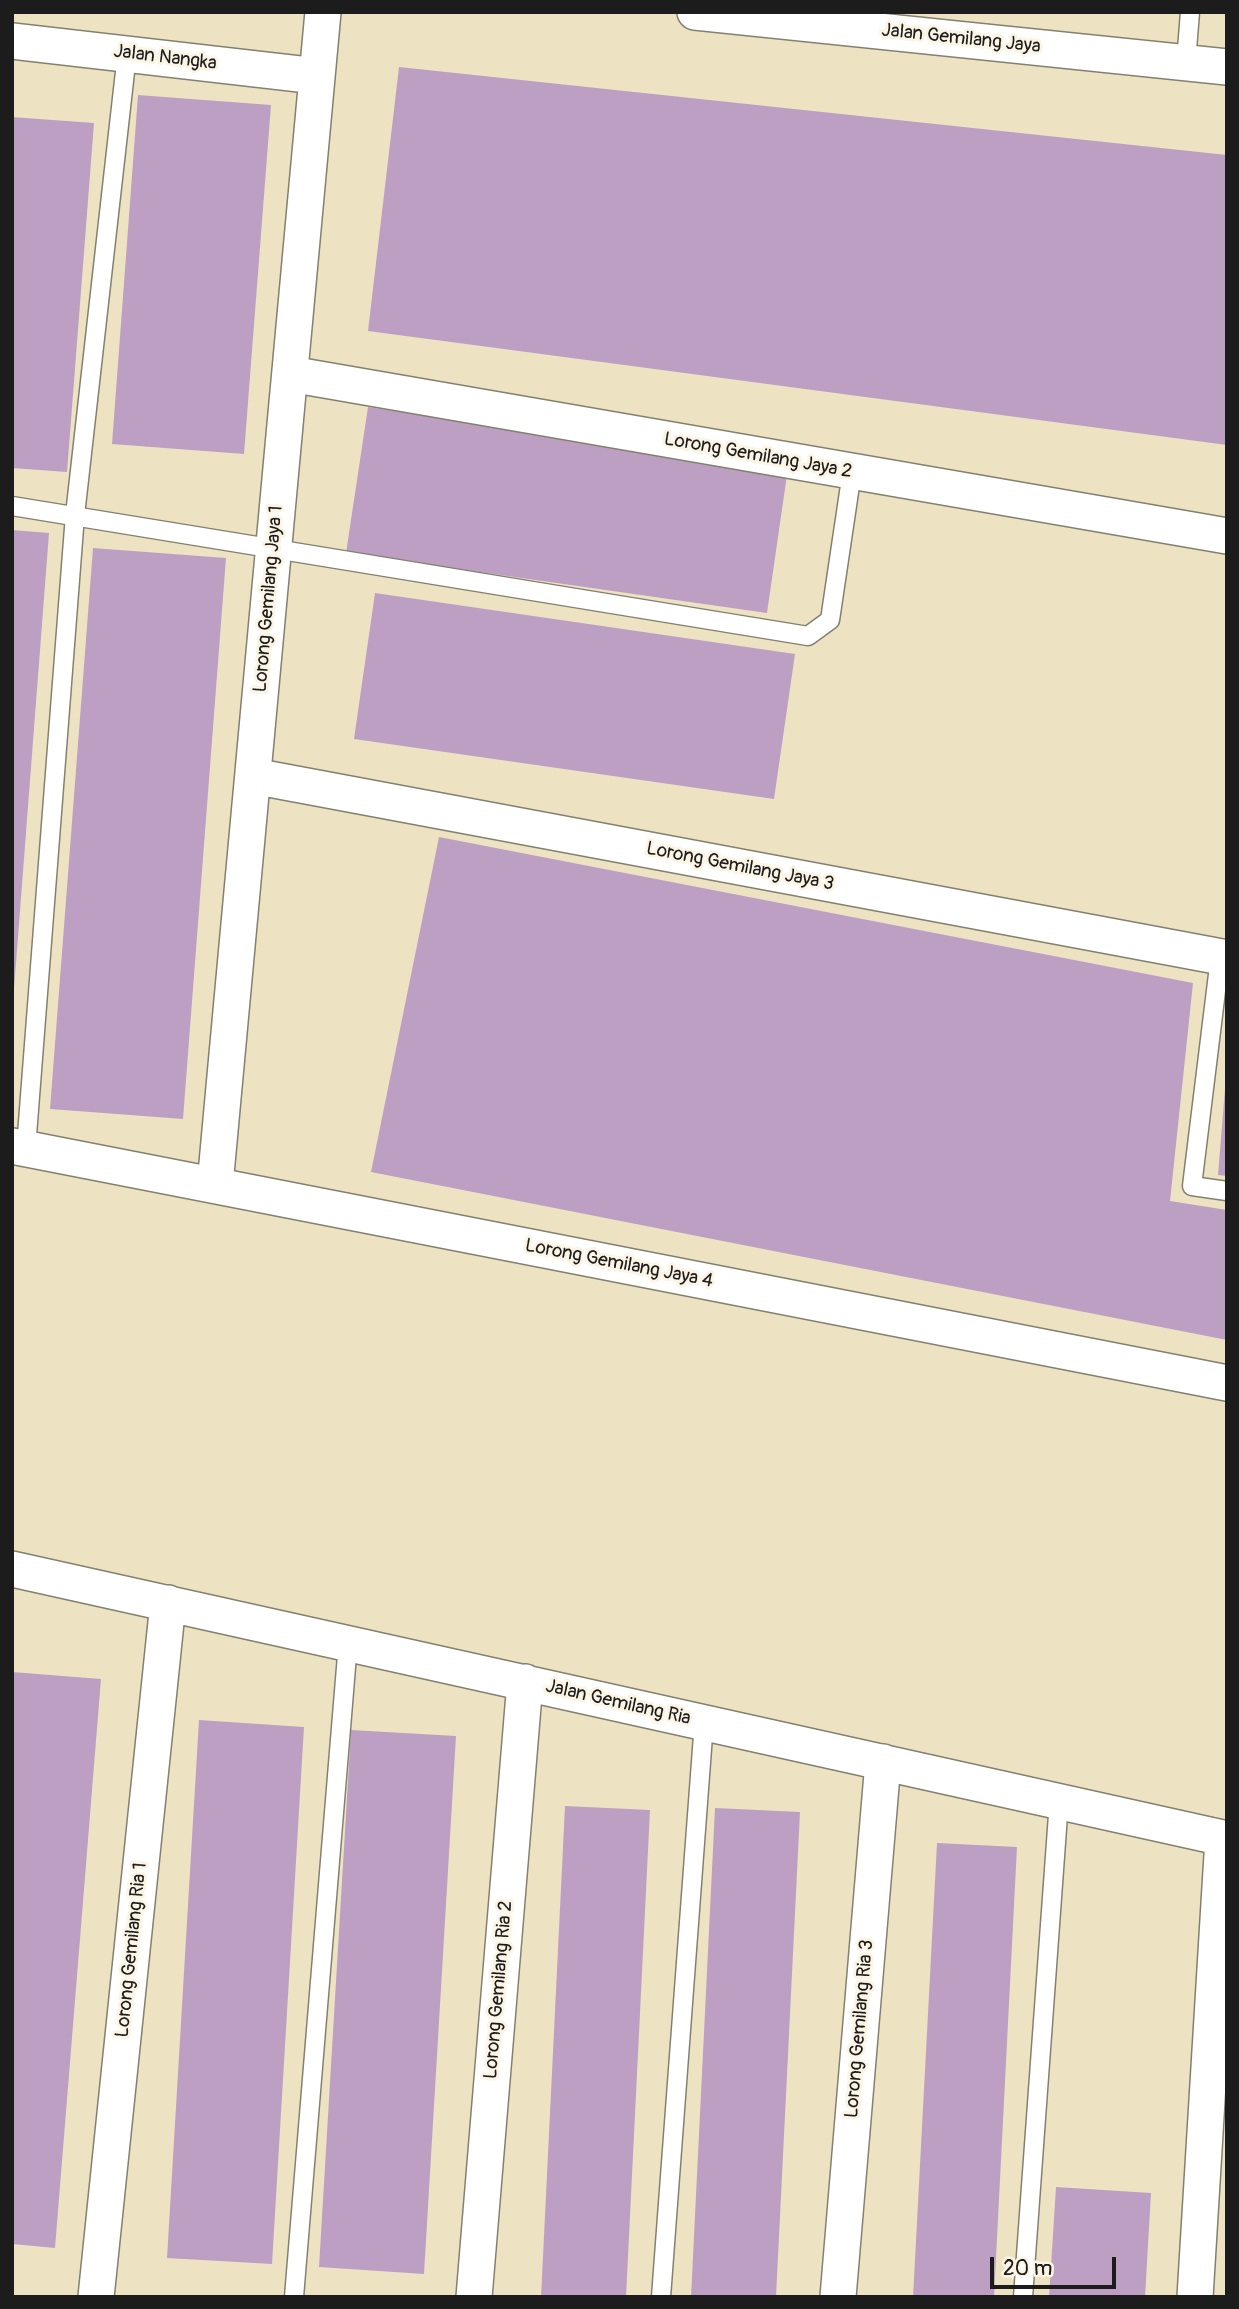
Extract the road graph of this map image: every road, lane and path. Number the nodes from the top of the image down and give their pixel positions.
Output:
1 (323, 12) edge
2 (1190, 12) edge
3 (716, 13) edge
4 (12, 41) edge
5 (127, 54) junction
6 (1186, 62) junction
7 (1227, 66) edge
8 (317, 76) junction
9 (290, 374) junction
10 (852, 472) junction
11 (12, 506) edge
12 (75, 516) junction
13 (1227, 536) edge
14 (274, 549) junction
15 (253, 776) junction
16 (1223, 958) edge
17 (19, 1147) edge
18 (215, 1185) junction
19 (1227, 1191) edge
20 (1227, 1382) edge
21 (12, 1569) edge
22 (168, 1603) junction
23 (348, 1643) junction
24 (525, 1682) junction
25 (704, 1722) junction
26 (883, 1762) junction
27 (1059, 1801) junction
28 (1225, 1836) edge
29 (96, 2297) edge
30 (294, 2297) edge
31 (474, 2297) edge
32 (661, 2297) edge
33 (838, 2297) edge
34 (1023, 2297) edge
35 (1195, 2297) edge

1 - 8 street, Lorong Gemilang Jaya 1
2 - 6 lane
3 - 6 street, Jalan Gemilang Jaya
4 - 5 street, Jalan Nangka
5 - 8 street, Jalan Nangka
5 - 12 lane
6 - 7 street, Jalan Gemilang Jaya
8 - 9 street, Lorong Gemilang Jaya 1
9 - 10 street, Lorong Gemilang Jaya 2
9 - 14 street, Lorong Gemilang Jaya 1
10 - 13 street, Lorong Gemilang Jaya 2
10 - 14 lane
11 - 12 lane
12 - 14 lane
12 - 17 lane
14 - 15 street, Lorong Gemilang Jaya 1
15 - 16 street, Lorong Gemilang Jaya 3
15 - 18 street, Lorong Gemilang Jaya 1
16 - 19 lane
17 - 18 street, Lorong Gemilang Jaya 4
18 - 20 street, Lorong Gemilang Jaya 4
21 - 22 street, Jalan Gemilang Ria
22 - 23 street, Jalan Gemilang Ria
22 - 29 street, Lorong Gemilang Ria 1
23 - 24 street, Jalan Gemilang Ria
23 - 30 lane
24 - 25 street, Jalan Gemilang Ria
24 - 31 street, Lorong Gemilang Ria 2
25 - 26 street, Jalan Gemilang Ria
25 - 32 lane
26 - 27 street, Jalan Gemilang Ria
26 - 33 street, Lorong Gemilang Ria 3
27 - 28 street, Jalan Gemilang Ria
27 - 34 lane
28 - 35 street

